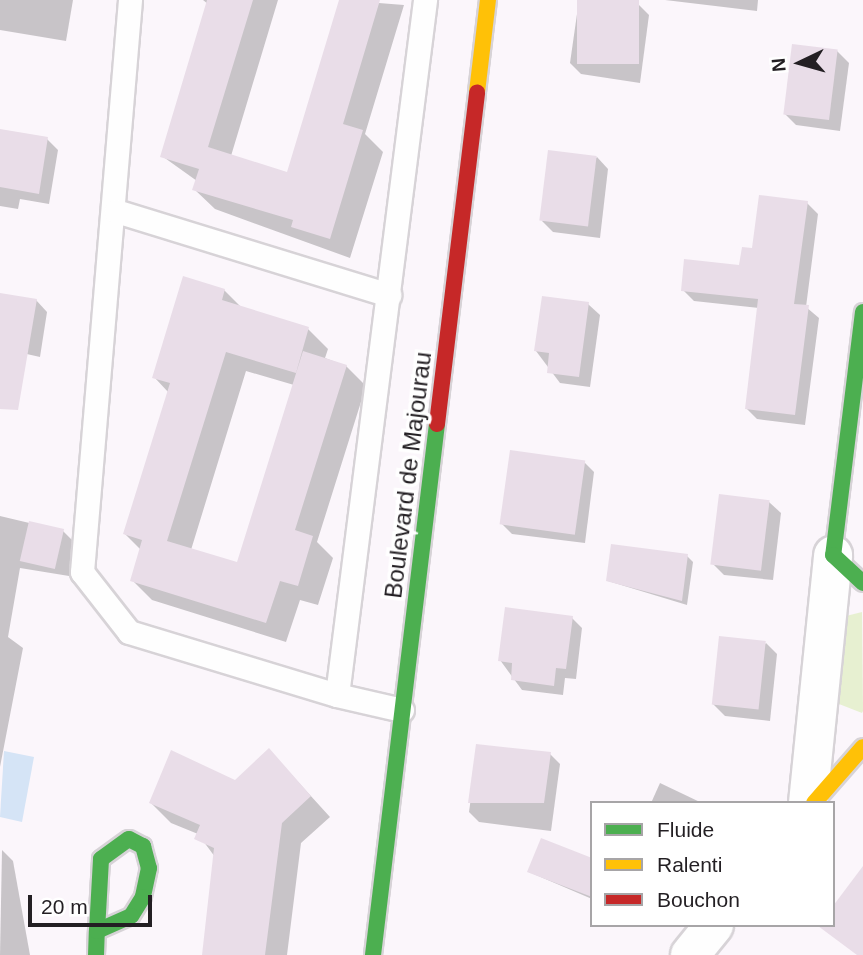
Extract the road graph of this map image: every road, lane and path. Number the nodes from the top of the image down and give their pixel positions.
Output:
1 (130, 0) edge
2 (425, 0) edge
3 (488, 0) edge
4 (116, 211) junction
5 (389, 295) junction
6 (863, 312) edge
7 (833, 555) junction
8 (863, 583) edge
9 (337, 695) junction
10 (402, 710) junction
11 (863, 747) edge
12 (808, 801) edge
13 (816, 801) edge
14 (712, 927) edge
15 (97, 931) junction
16 (96, 955) edge
17 (373, 955) edge
18 (690, 955) edge

1 - 4 lane
2 - 5 lane
3 - 10 street, Boulevard de Majourau
4 - 5 lane
4 - 9 lane
5 - 9 lane
6 - 7 street
7 - 8 street
7 - 12 street
9 - 10 lane
10 - 17 street, Boulevard de Majourau
11 - 13 street
14 - 18 street
15 - 15 street
15 - 16 street

